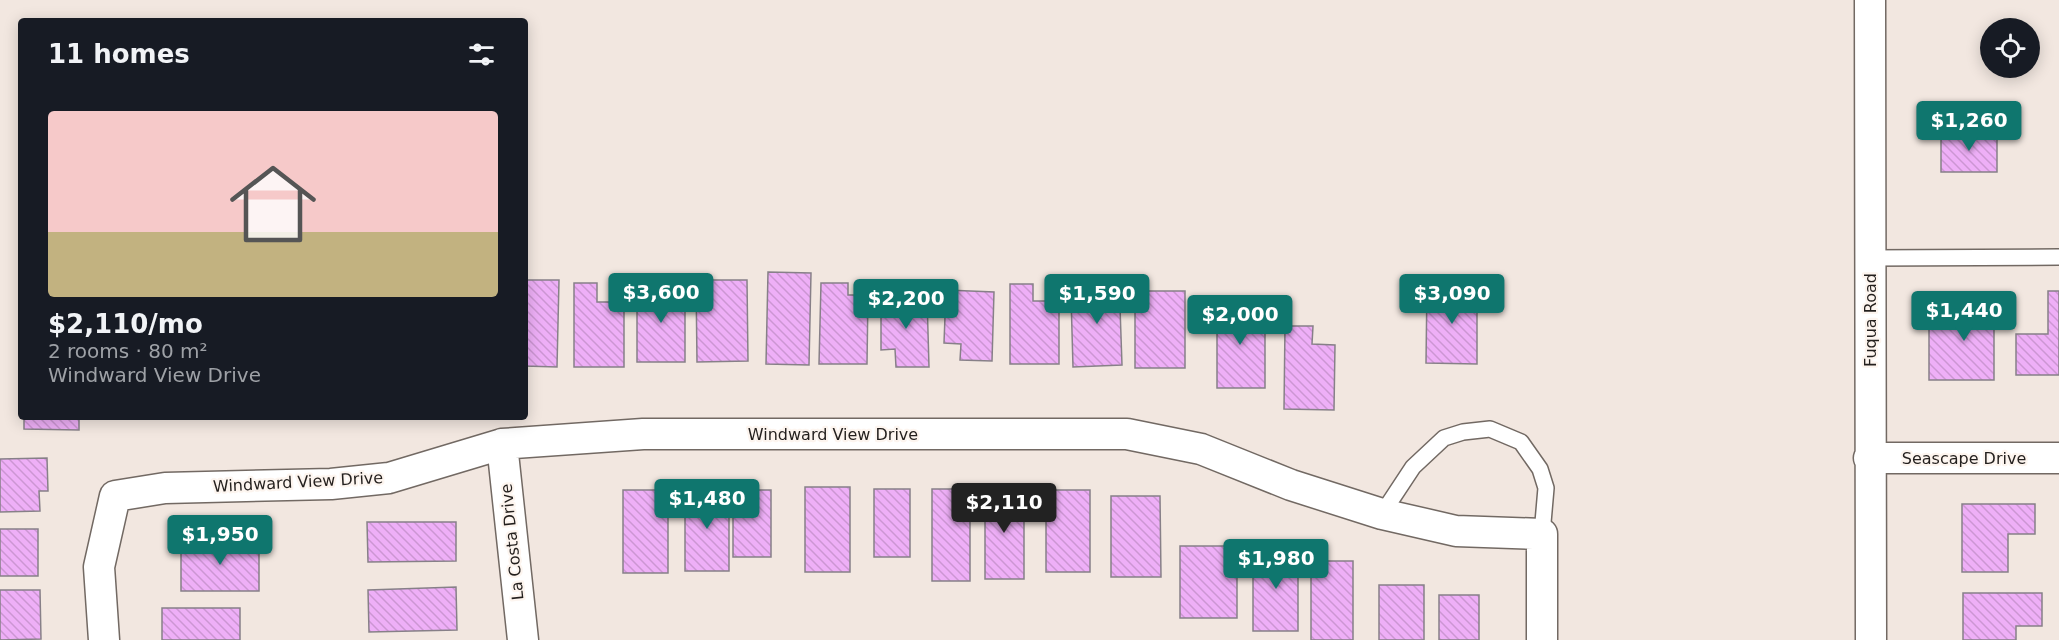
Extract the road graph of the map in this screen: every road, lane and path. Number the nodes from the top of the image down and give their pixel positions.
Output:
1 (1870, 0) edge
2 (2059, 257) edge
3 (1870, 258) junction
4 (502, 444) junction
5 (1869, 458) junction
6 (2059, 458) edge
7 (1382, 514) junction
8 (1542, 534) junction
9 (104, 640) edge
10 (523, 640) edge
11 (1542, 640) edge
12 (1871, 640) edge

1 - 3 street, Fuqua Road
2 - 3 lane
3 - 5 street, Fuqua Road
4 - 7 street, Windward View Drive
4 - 9 street, Windward View Drive
4 - 10 street, La Costa Drive
5 - 6 street, Seascape Drive
5 - 12 street, Fuqua Road
7 - 8 street, Windward View Drive
7 - 8 lane
8 - 11 street

